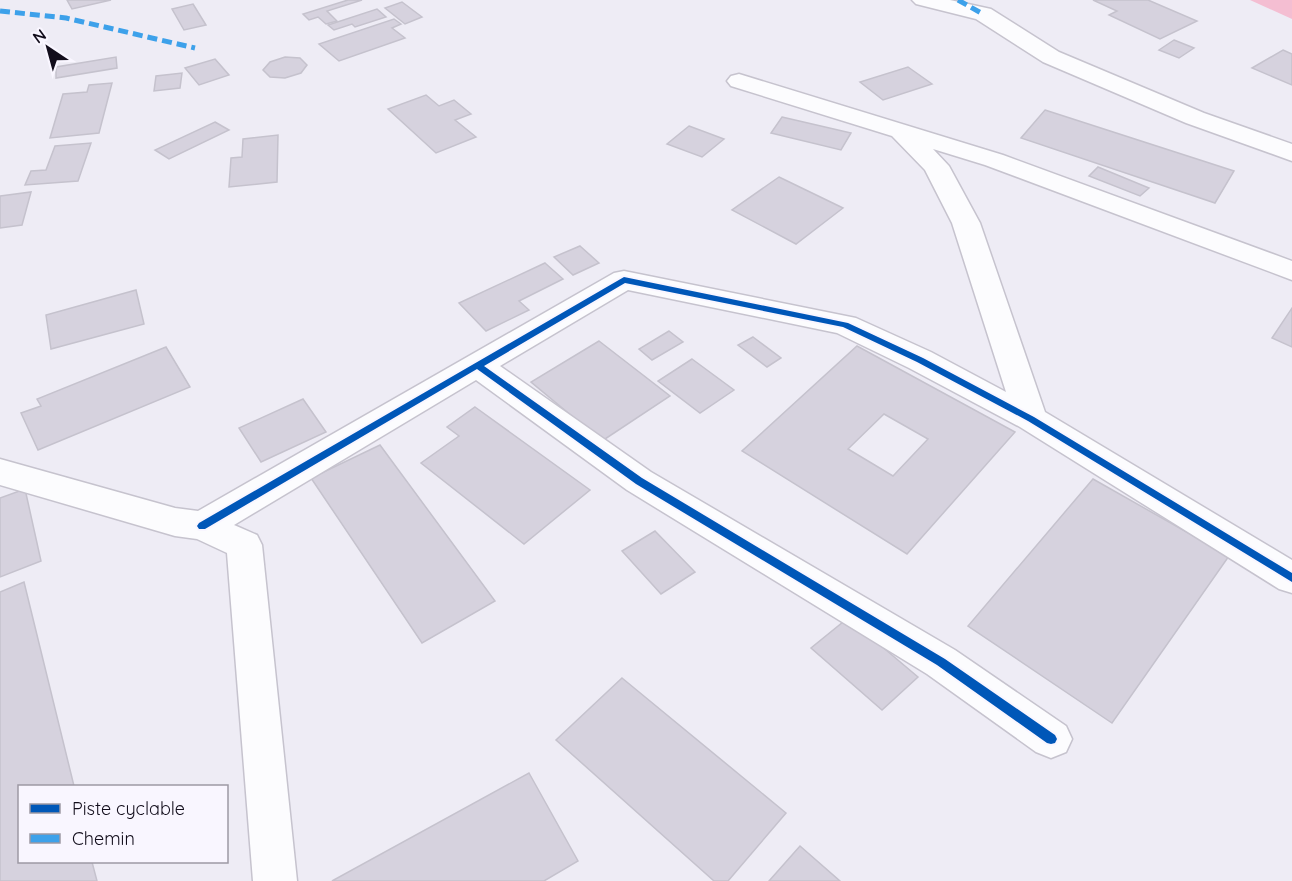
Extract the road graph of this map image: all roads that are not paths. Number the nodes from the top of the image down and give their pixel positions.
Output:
1 (922, 0) edge
2 (739, 81) dead end
3 (899, 129) junction
4 (1292, 153) edge
5 (1292, 271) edge
6 (477, 365) junction
7 (1031, 419) junction
8 (0, 472) edge
9 (202, 526) junction
10 (1292, 578) edge
11 (1051, 739) dead end
12 (275, 881) edge

1 - 4 street
2 - 3 street
3 - 5 street
3 - 7 street
6 - 7 street
6 - 9 street
6 - 11 street
7 - 10 street
8 - 9 street
9 - 12 street

